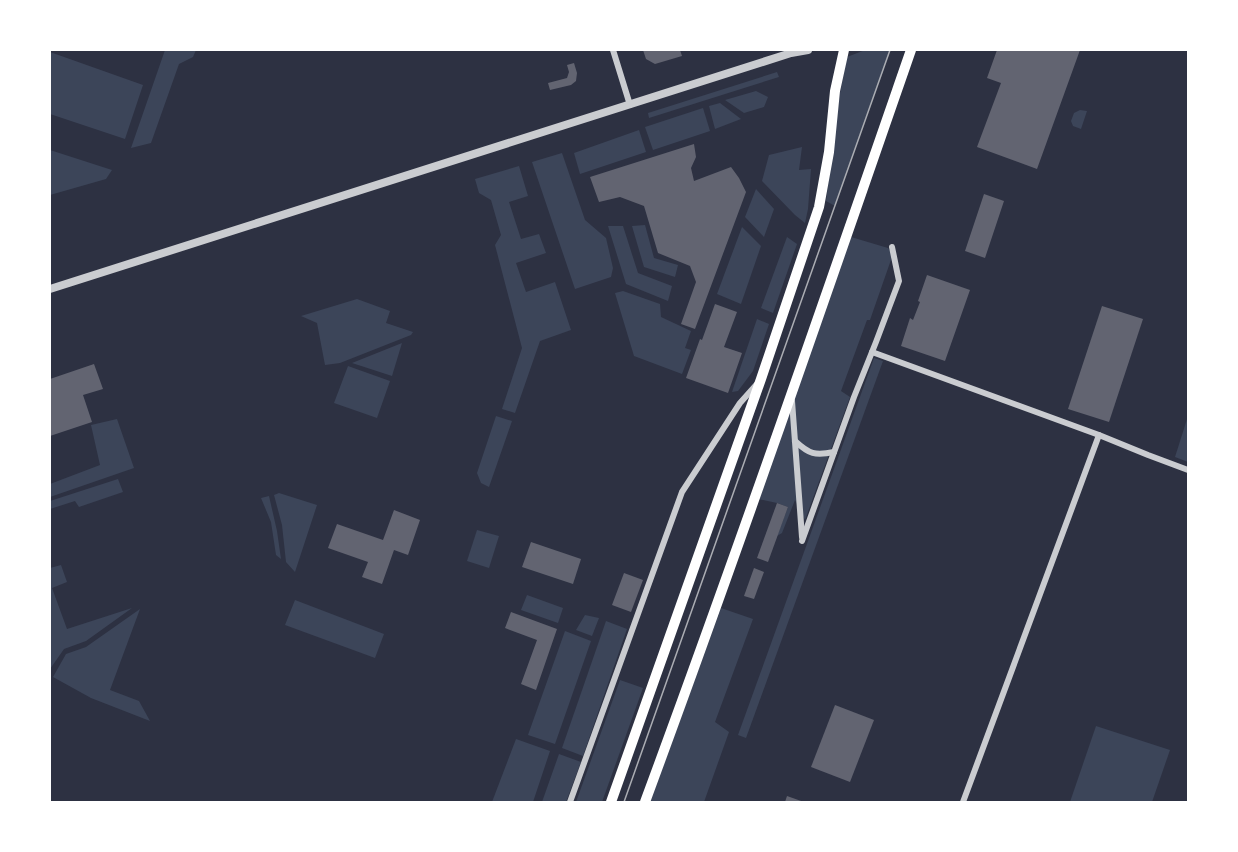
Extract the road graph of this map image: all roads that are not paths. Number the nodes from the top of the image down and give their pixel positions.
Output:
1 (613, 50) edge
2 (808, 50) edge
3 (844, 50) edge
4 (911, 50) edge
5 (630, 105) junction
6 (892, 247) dead end
7 (50, 289) edge
8 (872, 352) junction
9 (761, 379) junction
10 (792, 393) junction
11 (1099, 435) junction
12 (795, 441) junction
13 (834, 452) junction
14 (1188, 470) edge
15 (570, 802) edge
16 (611, 802) edge
17 (645, 802) edge
18 (963, 802) edge

1 - 5 street
2 - 5 street
3 - 9 main road
4 - 10 main road
5 - 7 street
6 - 8 street
8 - 11 street
8 - 13 street
9 - 15 street
9 - 16 main road
10 - 12 street
10 - 17 main road
11 - 14 street
11 - 18 street
12 - 13 street
12 - 13 street

